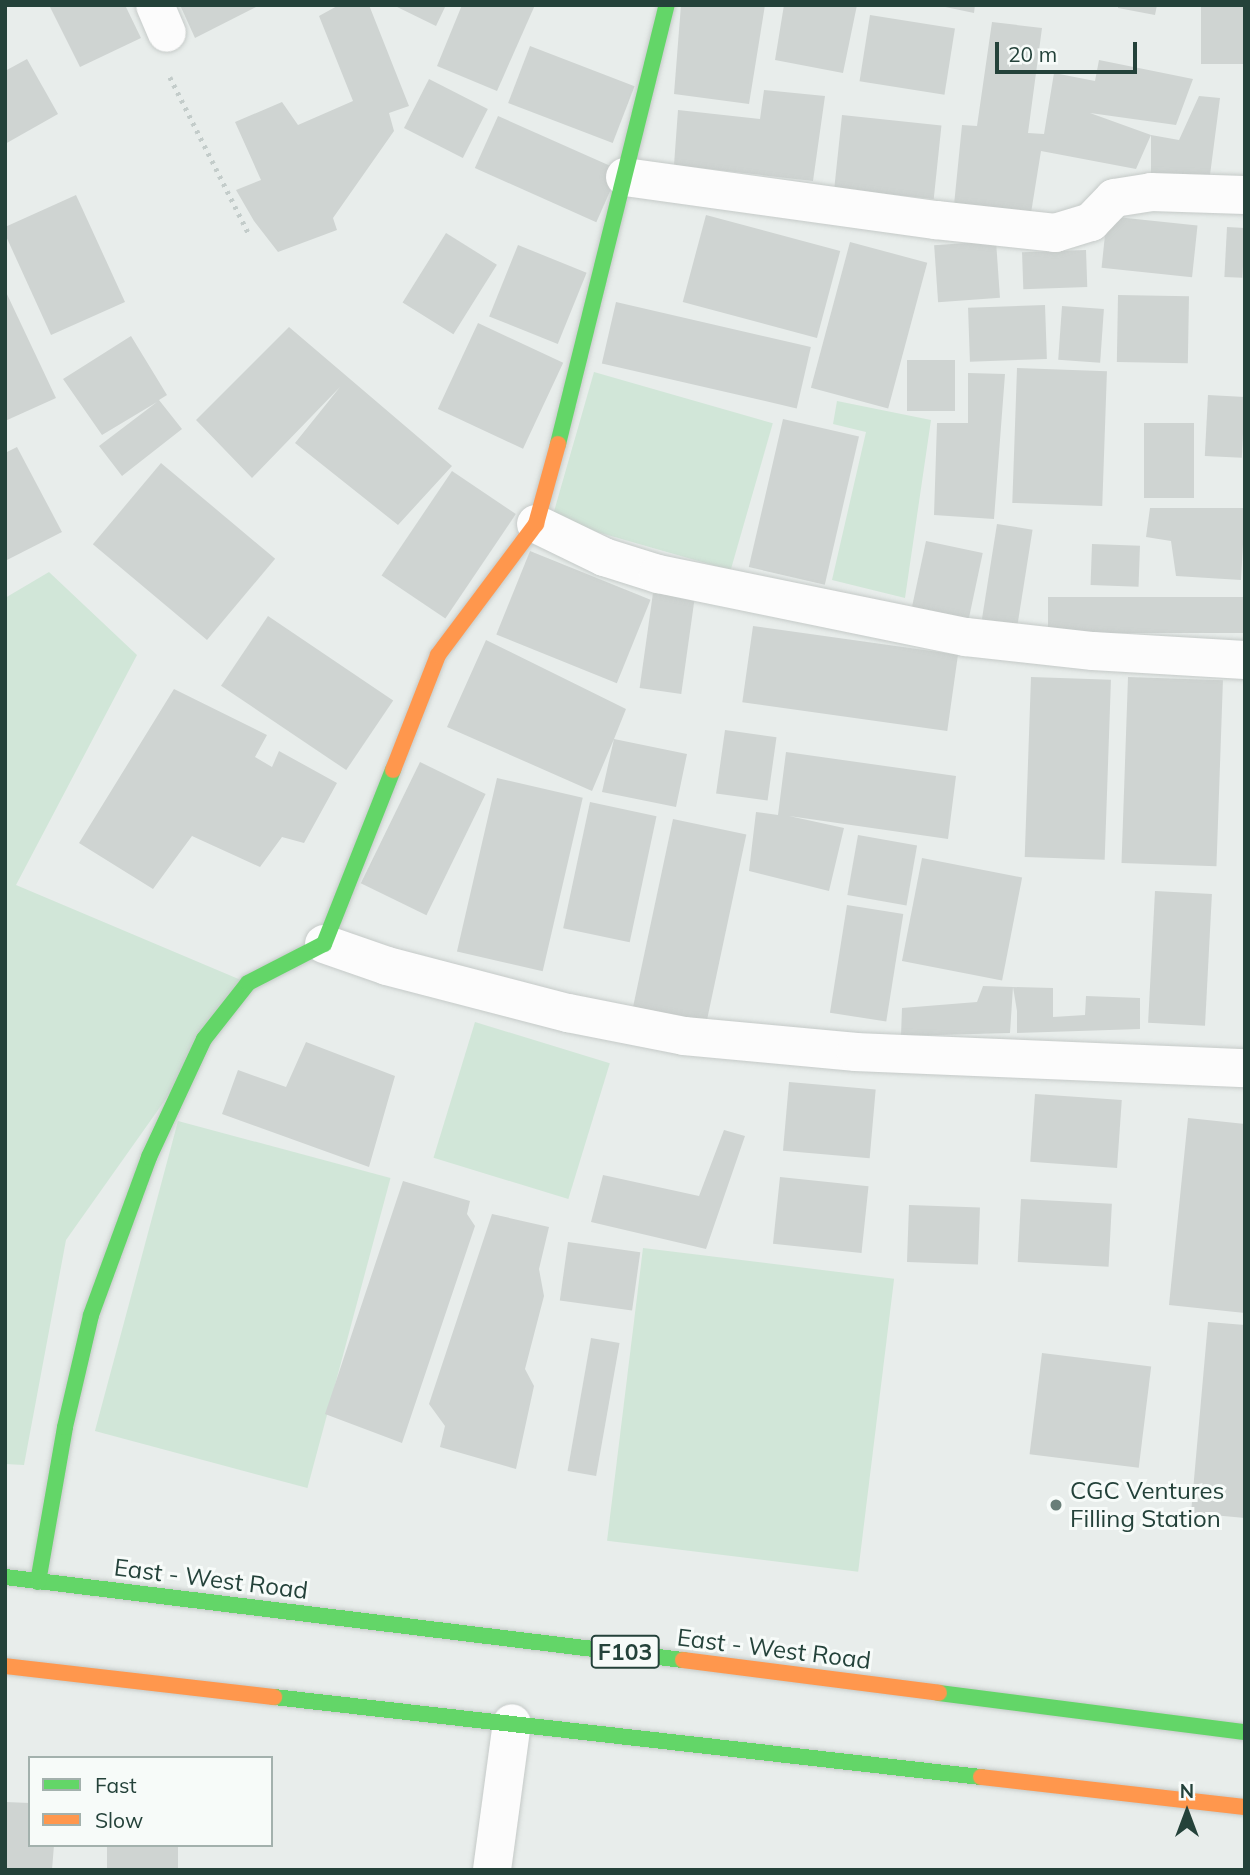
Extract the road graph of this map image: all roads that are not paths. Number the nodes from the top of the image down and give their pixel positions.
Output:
1 (667, 5) edge
2 (625, 177) junction
3 (1245, 195) edge
4 (536, 524) junction
5 (1245, 660) edge
6 (324, 944) junction
7 (1245, 1068) edge
8 (5, 1577) edge
9 (38, 1582) junction
10 (5, 1666) edge
11 (512, 1723) junction
12 (1245, 1732) edge
13 (1245, 1807) edge
14 (492, 1870) edge

1 - 2 main road
2 - 3 street
2 - 4 main road
4 - 5 street
4 - 6 main road
6 - 7 street
6 - 9 main road
8 - 9 main road, East - West Road / F103
9 - 12 main road, East - West Road / F103
10 - 11 main road
11 - 13 main road
11 - 14 street

